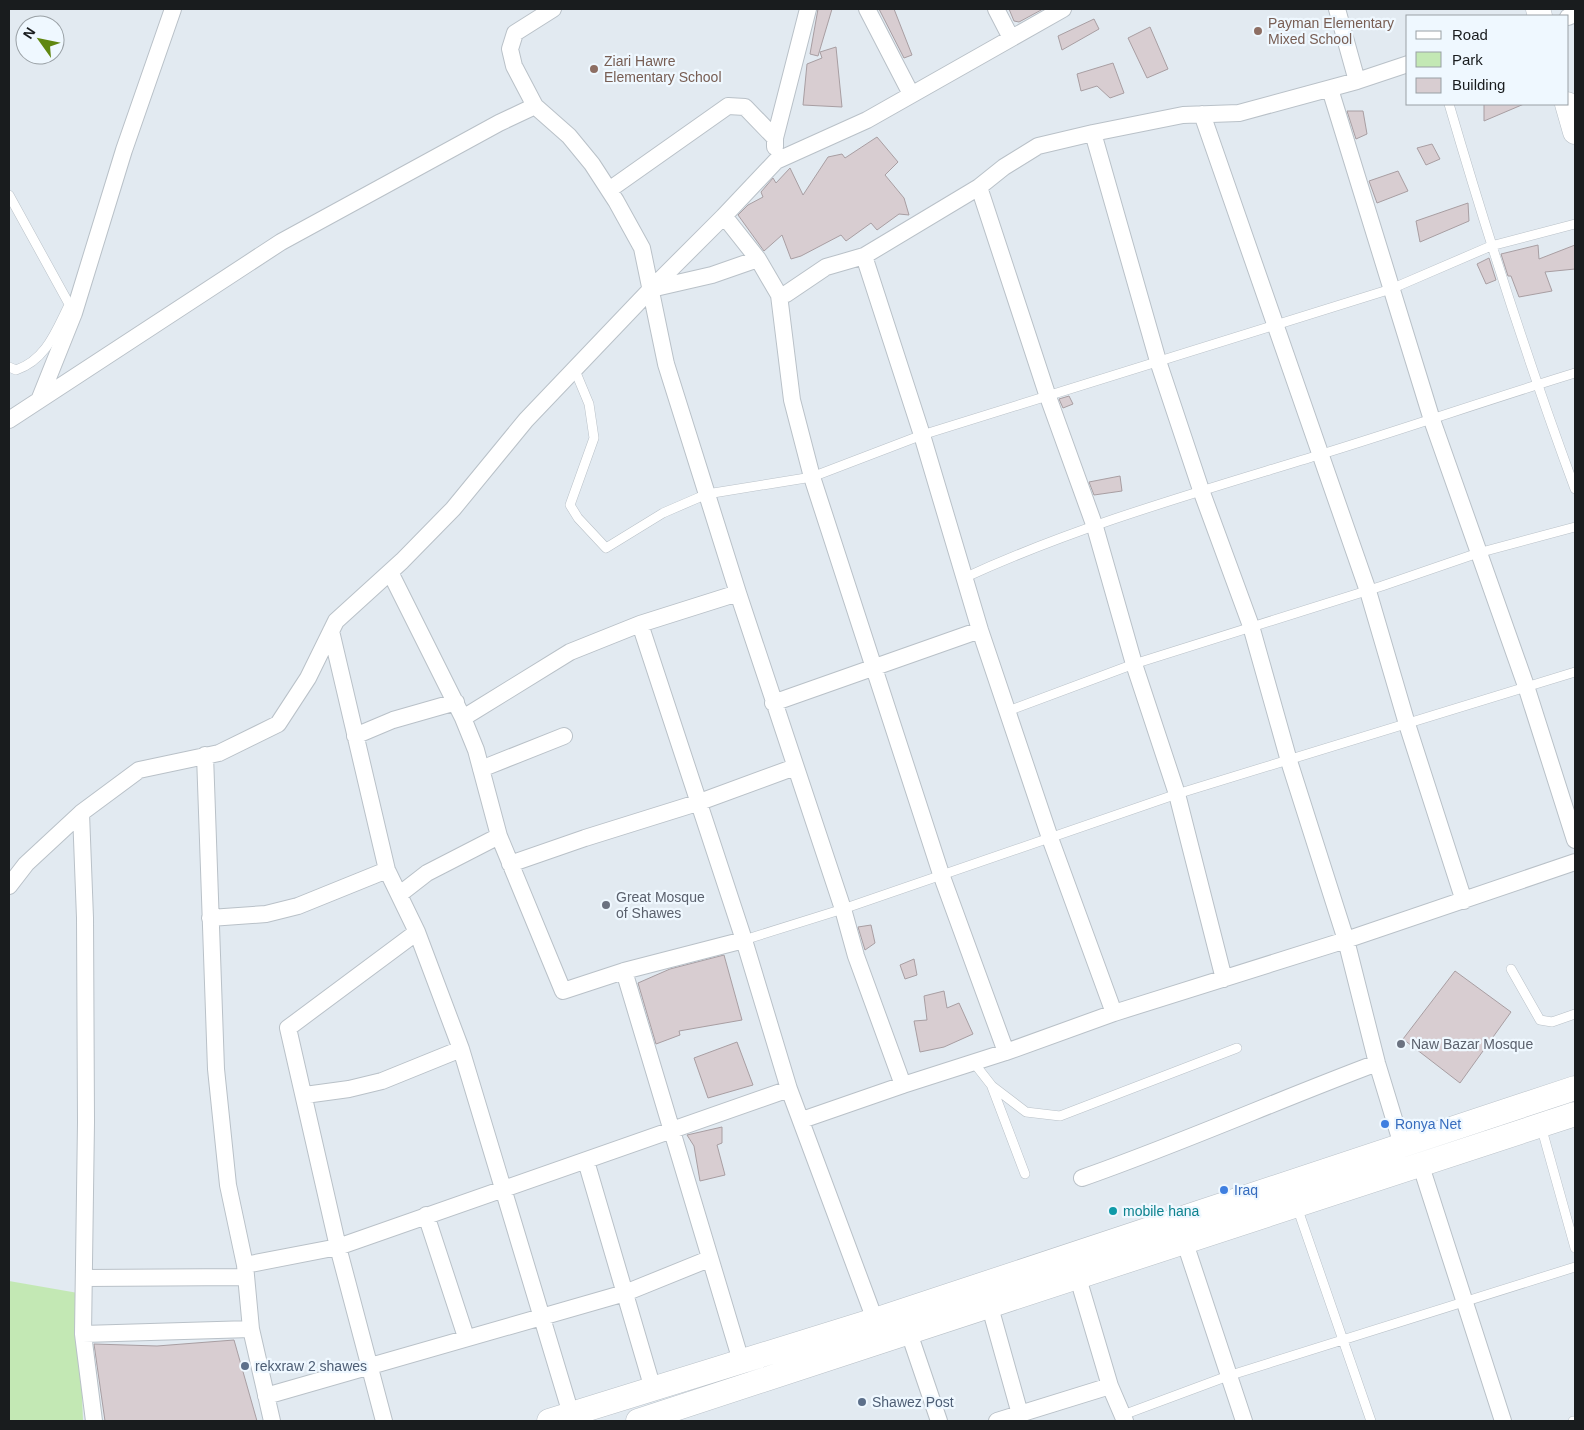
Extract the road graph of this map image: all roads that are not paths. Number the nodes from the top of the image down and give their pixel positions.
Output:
1 (173, 9) edge
2 (553, 9) edge
3 (808, 9) edge
4 (868, 9) edge
5 (996, 9) edge
6 (1063, 9) edge
7 (1337, 9) edge
8 (1011, 38) junction
9 (1406, 65) edge
10 (1357, 81) junction
11 (1330, 89) junction
12 (911, 94) junction
13 (1449, 105) edge
14 (1567, 105) edge
15 (535, 106) junction
16 (1202, 114) junction
17 (1575, 132) edge
18 (1093, 133) junction
19 (775, 138) junction
20 (776, 161) junction
21 (979, 187) junction
22 (609, 190) junction
23 (9, 195) edge
24 (724, 216) junction
25 (1575, 224) edge
26 (1491, 246) junction
27 (864, 256) junction
28 (758, 259) junction
29 (651, 289) junction
30 (1391, 289) junction
31 (779, 295) junction
32 (72, 309) junction
33 (1276, 325) junction
34 (1158, 361) junction
35 (9, 367) edge
36 (574, 368) junction
37 (1575, 373) edge
38 (1536, 385) junction
39 (1046, 394) junction
40 (40, 398) junction
41 (9, 420) edge
42 (1432, 420) junction
43 (922, 435) junction
44 (1320, 454) junction
45 (812, 477) junction
46 (1575, 489) edge
47 (1201, 490) junction
48 (707, 494) junction
49 (1095, 527) junction
50 (1575, 527) edge
51 (1478, 553) junction
52 (390, 572) junction
53 (964, 578) junction
54 (1368, 591) junction
55 (738, 593) junction
56 (640, 624) junction
57 (1251, 626) junction
58 (980, 630) junction
59 (331, 631) junction
60 (1134, 664) junction
61 (875, 667) junction
62 (1575, 672) edge
63 (1526, 686) junction
64 (456, 702) junction
65 (773, 703) junction
66 (1008, 711) junction
67 (463, 718) junction
68 (1407, 724) junction
69 (355, 736) junction
70 (564, 736) dead end
71 (205, 755) junction
72 (1289, 761) junction
73 (795, 767) junction
74 (481, 769) junction
75 (1177, 794) junction
76 (697, 803) junction
77 (81, 814) junction
78 (499, 836) junction
79 (1050, 838) junction
80 (1575, 840) edge
81 (1575, 862) edge
82 (510, 864) junction
83 (387, 870) junction
84 (942, 874) junction
85 (9, 886) edge
86 (400, 894) junction
87 (1464, 901) junction
88 (843, 909) junction
89 (210, 918) junction
90 (417, 932) junction
91 (744, 940) junction
92 (1346, 940) junction
93 (1511, 969) dead end
94 (624, 971) junction
95 (1224, 979) junction
96 (1114, 1013) junction
97 (1575, 1014) edge
98 (1237, 1048) dead end
99 (461, 1049) junction
100 (1006, 1052) junction
101 (974, 1063) junction
102 (1377, 1063) junction
103 (903, 1085) junction
104 (992, 1086) junction
105 (789, 1088) junction
106 (1575, 1088) edge
107 (305, 1095) junction
108 (1575, 1114) edge
109 (802, 1120) junction
110 (1541, 1126) junction
111 (671, 1129) junction
112 (1402, 1145) junction
113 (586, 1161) junction
114 (1421, 1166) junction
115 (1025, 1174) dead end
116 (1082, 1178) dead end
117 (505, 1188) junction
118 (1297, 1207) junction
119 (426, 1215) junction
120 (1185, 1243) junction
121 (338, 1247) junction
122 (1575, 1248) edge
123 (709, 1258) junction
124 (1575, 1267) edge
125 (246, 1271) junction
126 (84, 1278) junction
127 (1078, 1278) junction
128 (625, 1293) junction
129 (1464, 1301) junction
130 (990, 1307) junction
131 (902, 1311) junction
132 (541, 1318) junction
133 (874, 1320) junction
134 (251, 1329) junction
135 (909, 1333) junction
136 (83, 1334) junction
137 (466, 1337) junction
138 (1344, 1340) junction
139 (883, 1342) junction
140 (741, 1360) junction
141 (370, 1368) junction
142 (1228, 1376) junction
143 (1110, 1386) junction
144 (652, 1389) junction
145 (266, 1396) junction
146 (571, 1414) junction
147 (1020, 1414) junction
148 (1124, 1418) edge
149 (648, 1420) edge
150 (94, 1421) edge
151 (272, 1421) edge
152 (384, 1421) edge
153 (549, 1421) edge
154 (940, 1421) edge
155 (997, 1421) edge
156 (1244, 1421) edge
157 (1371, 1421) edge
158 (1503, 1421) edge

1 - 32 street
2 - 15 street
3 - 19 street
4 - 12 street
5 - 8 street
6 - 8 street
7 - 10 street
8 - 12 street
9 - 10 street
10 - 11 street
11 - 16 street
11 - 30 street
12 - 20 street
13 - 26 lane
14 - 17 street
15 - 22 street
15 - 40 street
16 - 18 street
16 - 33 street
18 - 21 street
18 - 34 street
19 - 20 street
19 - 22 street
20 - 24 street
21 - 27 street
21 - 39 street
22 - 29 street
23 - 32 lane
24 - 28 street
24 - 29 street
25 - 26 lane
26 - 30 lane
26 - 38 lane
27 - 31 street
27 - 43 street
28 - 29 street
28 - 31 street
29 - 36 street
29 - 48 street
30 - 33 lane
30 - 42 street
31 - 45 street
32 - 35 lane
32 - 40 street
33 - 34 lane
33 - 44 street
34 - 39 lane
34 - 47 street
36 - 48 lane
36 - 52 street
37 - 38 lane
38 - 42 lane
38 - 46 lane
39 - 43 lane
39 - 49 street
40 - 41 street
42 - 44 lane
42 - 51 street
43 - 45 lane
43 - 53 street
44 - 47 lane
44 - 54 street
45 - 48 lane
45 - 61 street
47 - 49 lane
47 - 57 street
48 - 55 street
49 - 53 lane
49 - 60 street
50 - 51 lane
51 - 54 lane
51 - 63 street
52 - 59 street
52 - 64 street
53 - 58 street
54 - 57 lane
54 - 68 street
55 - 56 street
55 - 65 street
56 - 67 street
56 - 76 street
57 - 60 lane
57 - 72 street
58 - 61 street
58 - 66 street
59 - 69 street
59 - 71 street
60 - 66 lane
60 - 75 street
61 - 65 street
61 - 84 street
62 - 63 lane
63 - 68 lane
63 - 80 street
64 - 67 street
64 - 69 street
65 - 73 street
66 - 79 street
67 - 74 street
68 - 72 lane
68 - 87 street
69 - 83 street
70 - 74 street
71 - 77 street
71 - 89 street
72 - 75 lane
72 - 92 street
73 - 76 street
73 - 88 street
74 - 78 street
75 - 79 lane
75 - 95 street
76 - 82 street
76 - 91 street
77 - 85 street
77 - 126 street
78 - 82 street
78 - 86 street
79 - 84 lane
79 - 96 street
81 - 87 street
82 - 94 street
83 - 86 street
83 - 89 street
84 - 88 lane
84 - 100 street
86 - 90 street
87 - 92 street
88 - 91 lane
88 - 103 street
89 - 125 street
90 - 99 street
90 - 107 street
91 - 94 street
91 - 105 street
92 - 95 street
92 - 102 street
93 - 97 lane
94 - 111 street
95 - 96 street
96 - 100 street
98 - 104 lane
99 - 107 street
99 - 117 street
100 - 101 street
101 - 103 street
101 - 104 lane
102 - 112 street
102 - 116 street
103 - 109 street
104 - 115 lane
105 - 109 street
105 - 111 street
106 - 112 street
107 - 121 street
108 - 110 street
109 - 133 street
110 - 114 street
110 - 122 lane
111 - 113 street
111 - 123 street
112 - 131 street
113 - 117 street
113 - 128 street
114 - 118 street
114 - 129 street
117 - 119 street
117 - 132 street
118 - 120 street
118 - 138 lane
119 - 121 street
119 - 137 street
120 - 127 street
120 - 142 street
121 - 125 street
121 - 141 street
123 - 128 street
123 - 140 street
124 - 129 lane
125 - 126 street
125 - 134 street
126 - 136 street
127 - 130 street
127 - 143 street
128 - 132 street
128 - 144 street
129 - 138 lane
129 - 158 street
130 - 135 street
130 - 147 street
131 - 133 street
131 - 135 street
132 - 137 street
132 - 146 street
133 - 139 street
133 - 140 street
134 - 136 street
134 - 145 street
135 - 139 street
135 - 154 street
136 - 150 street
137 - 141 street
138 - 142 lane
138 - 157 lane
139 - 149 street
140 - 144 street
141 - 145 street
141 - 152 street
142 - 148 lane
142 - 156 street
143 - 147 street
143 - 148 street
144 - 146 street
145 - 151 street
146 - 153 street
147 - 155 street

